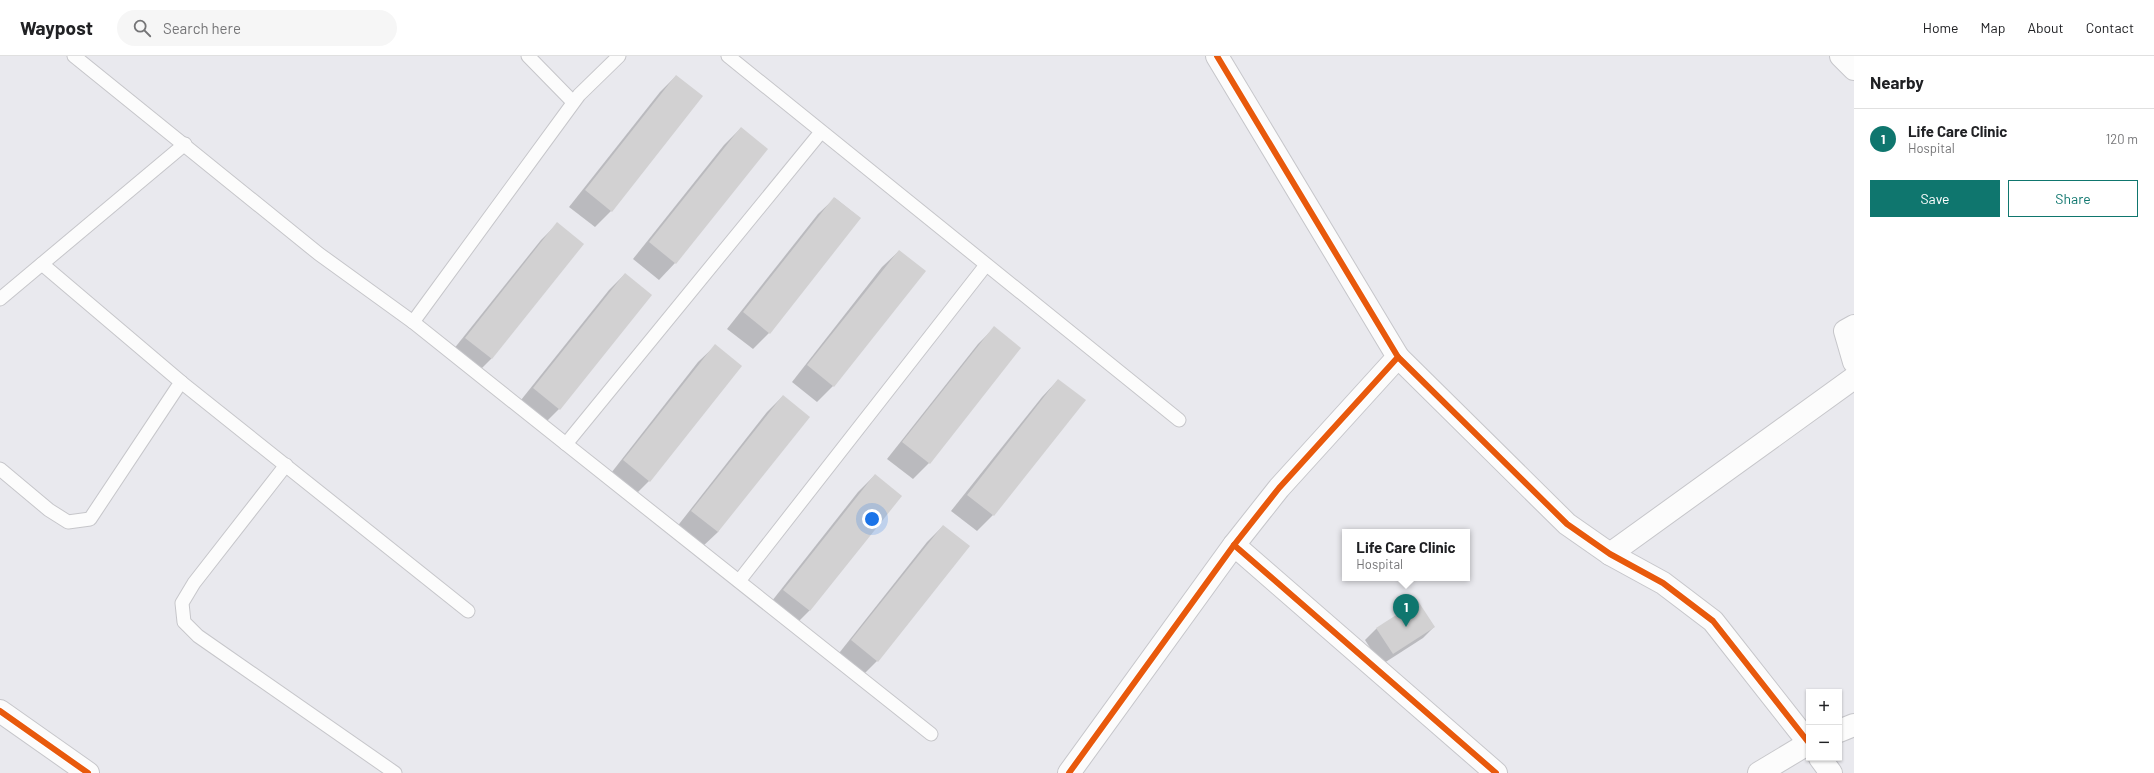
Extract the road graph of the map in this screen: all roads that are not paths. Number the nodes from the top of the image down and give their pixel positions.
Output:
1 (74, 56) edge
2 (528, 56) edge
3 (619, 56) edge
4 (728, 56) edge
5 (1217, 56) edge
6 (1841, 56) edge
7 (1854, 69) edge
8 (573, 102) junction
9 (821, 132) junction
10 (184, 144) junction
11 (42, 264) junction
12 (986, 265) junction
13 (0, 299) edge
14 (412, 322) junction
15 (1854, 326) edge
16 (1398, 356) junction
17 (1854, 362) edge
18 (1854, 378) edge
19 (180, 382) junction
20 (1179, 420) dead end
21 (566, 444) junction
22 (286, 465) junction
23 (0, 469) edge
24 (1234, 545) junction
25 (1610, 554) junction
26 (739, 581) junction
27 (468, 611) dead end
28 (0, 711) edge
29 (1854, 725) edge
30 (1842, 730) edge
31 (932, 734) dead end
32 (1806, 739) edge
33 (1806, 745) edge
34 (1822, 761) edge
35 (88, 773) edge
36 (395, 773) edge
37 (1070, 773) edge
38 (1496, 773) edge
39 (1759, 773) edge
40 (1831, 773) edge

1 - 10 lane
2 - 8 lane
3 - 8 lane
4 - 9 lane
5 - 16 street
6 - 7 street
8 - 14 lane
9 - 12 lane
9 - 21 lane
10 - 11 lane
10 - 14 lane
11 - 13 lane
11 - 19 lane
12 - 20 lane
12 - 26 lane
14 - 21 lane
15 - 17 street
16 - 24 street
16 - 25 street
18 - 25 street
19 - 22 lane
19 - 23 lane
21 - 26 lane
22 - 27 lane
22 - 36 lane
24 - 37 street
24 - 38 street
25 - 32 street
26 - 31 lane
28 - 35 street
29 - 30 street
33 - 39 street
34 - 40 street

